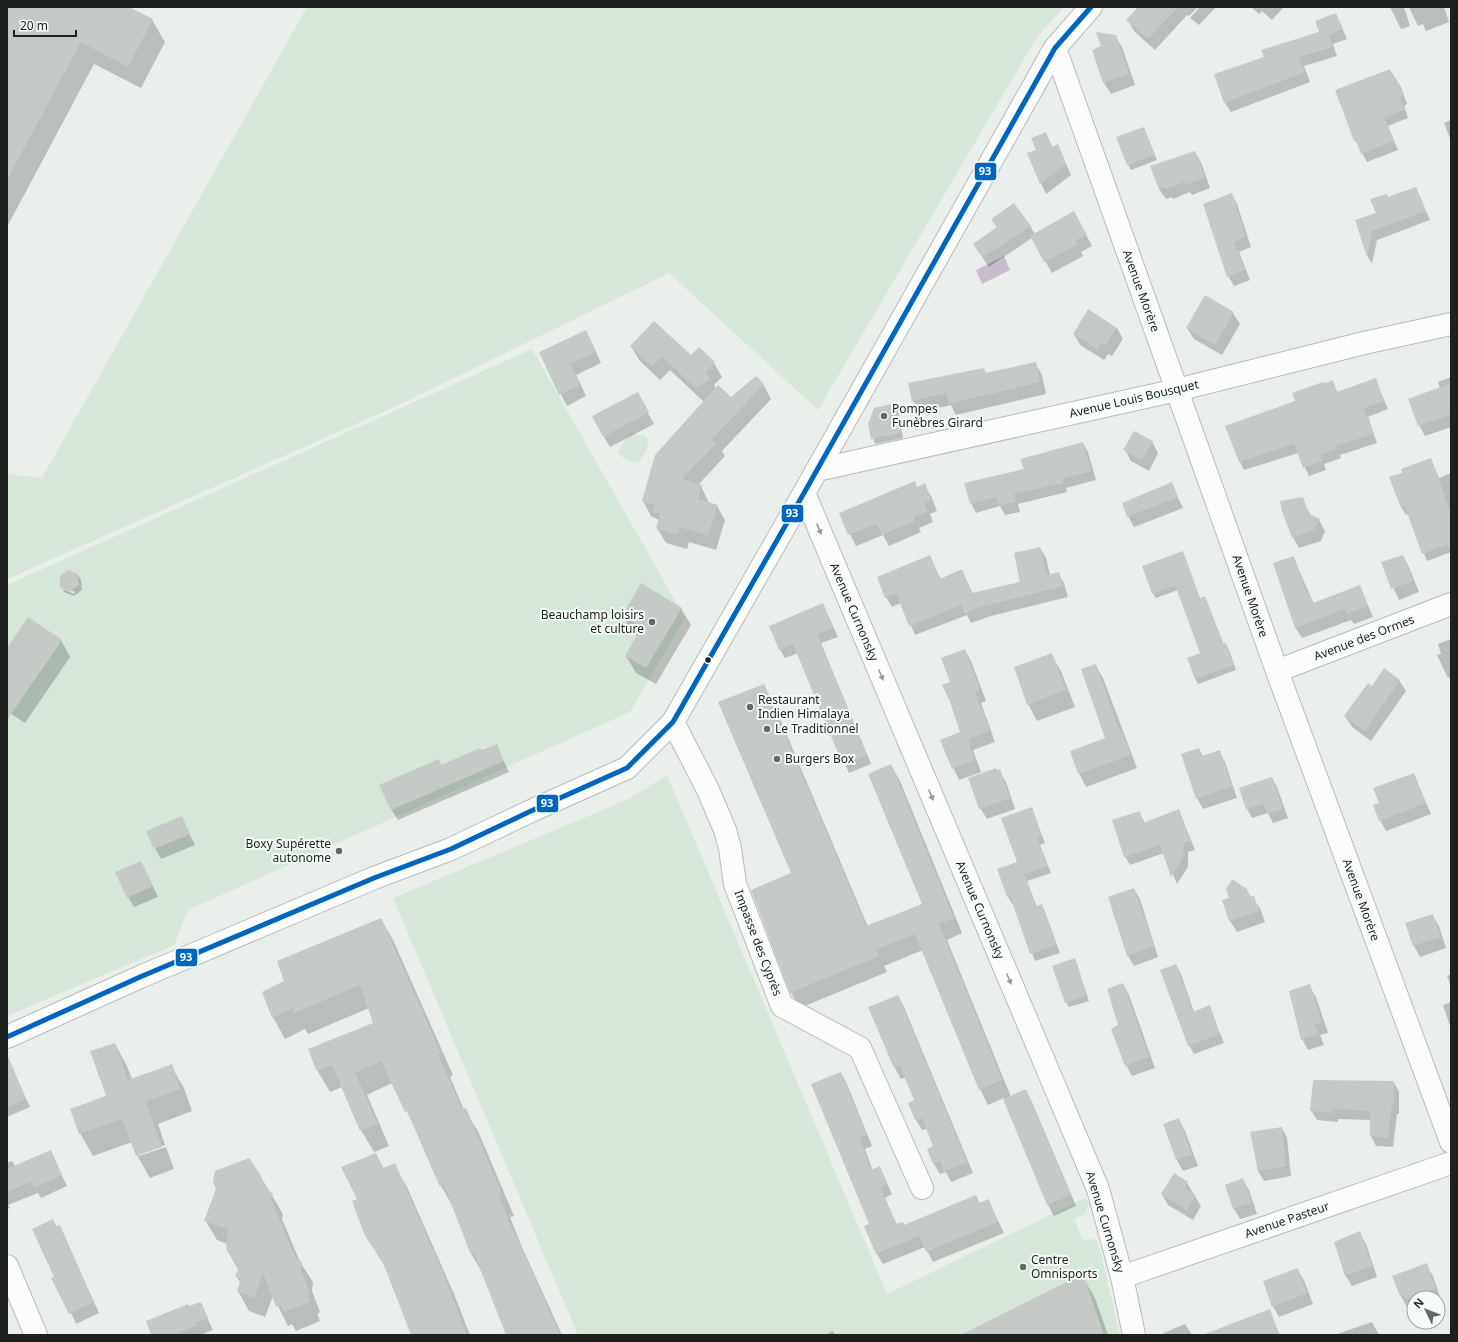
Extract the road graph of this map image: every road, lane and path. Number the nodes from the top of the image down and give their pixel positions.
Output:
1 (1091, 7) edge
2 (1055, 48) junction
3 (1451, 324) edge
4 (1177, 390) junction
5 (817, 470) junction
6 (804, 493) junction
7 (1451, 604) edge
8 (1277, 671) junction
9 (672, 722) junction
10 (7, 1037) edge
11 (1451, 1142) edge
12 (1451, 1163) edge
13 (922, 1188) dead end
14 (7, 1266) edge
15 (1122, 1277) junction
16 (36, 1335) edge
17 (1134, 1335) edge

1 - 2 street
2 - 4 street, Avenue Morère
2 - 5 street
3 - 4 street, Avenue Louis Bousquet
4 - 5 street, Avenue Louis Bousquet
4 - 8 street, Avenue Morère
5 - 6 street
6 - 9 street
6 -> 15 street, Avenue Curnonsky
7 - 8 street, Avenue des Ormes
8 - 11 street, Avenue Morère
9 - 10 street
9 - 13 street, Impasse des Cyprès
12 - 15 street, Avenue Pasteur
14 - 16 street
15 - 17 street, Avenue Curnonsky

